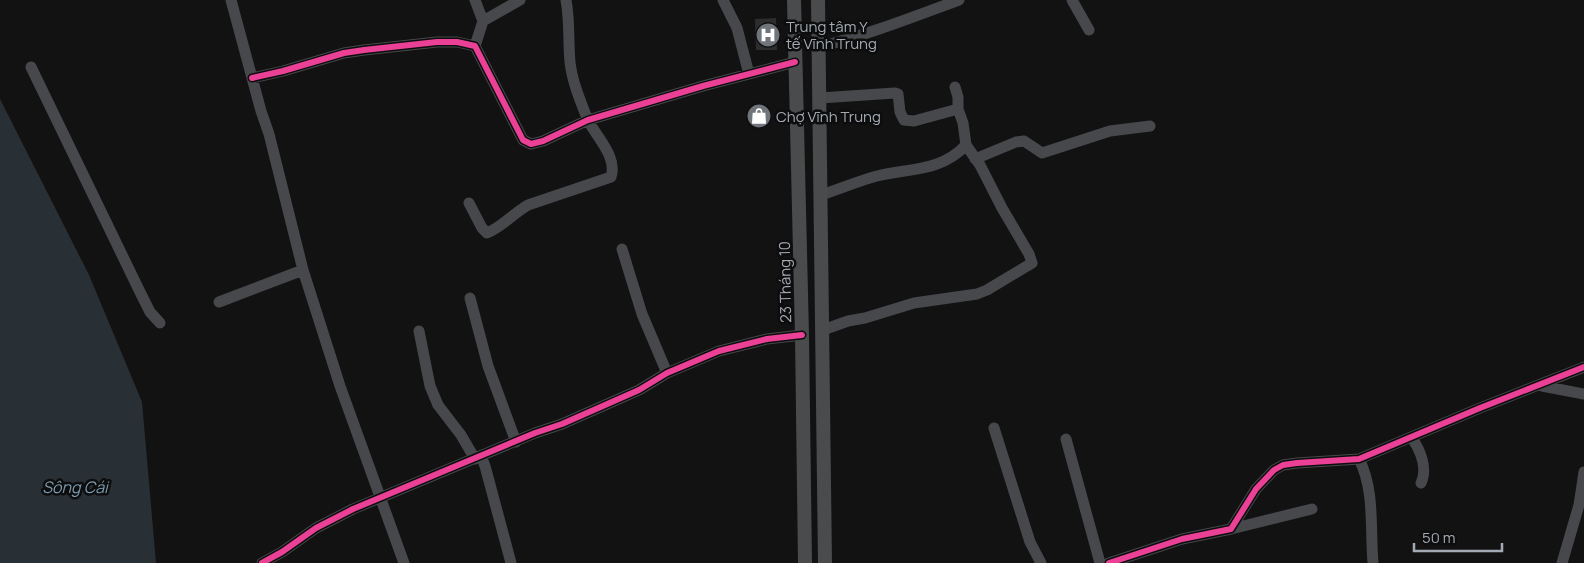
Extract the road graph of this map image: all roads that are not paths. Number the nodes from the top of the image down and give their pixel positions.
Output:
1 (231, 0) edge
2 (475, 0) edge
3 (520, 0) edge
4 (566, 0) edge
5 (724, 0) edge
6 (794, 0) edge
7 (818, 0) edge
8 (959, 0) edge
9 (1072, 0) edge
10 (483, 21) junction
11 (1089, 30) dead end
12 (475, 46) junction
13 (819, 46) junction
14 (795, 62) junction
15 (30, 67) dead end
16 (749, 74) junction
17 (252, 78) junction
18 (955, 87) dead end
19 (820, 98) junction
20 (958, 110) junction
21 (588, 120) junction
22 (1150, 126) dead end
23 (966, 145) junction
24 (975, 158) junction
25 (821, 195) junction
26 (469, 203) dead end
27 (622, 249) dead end
28 (303, 270) junction
29 (470, 298) dead end
30 (219, 302) dead end
31 (160, 324) dead end
32 (419, 330) dead end
33 (823, 330) junction
34 (802, 334) junction
35 (1584, 367) edge
36 (667, 373) junction
37 (1540, 385) junction
38 (1584, 394) edge
39 (994, 428) dead end
40 (1412, 438) junction
41 (1066, 439) dead end
42 (516, 442) junction
43 (478, 457) junction
44 (1359, 459) junction
45 (1584, 472) edge
46 (1421, 483) dead end
47 (381, 497) junction
48 (1312, 509) dead end
49 (1231, 529) junction
50 (262, 563) edge
51 (404, 563) edge
52 (510, 563) edge
53 (805, 563) edge
54 (825, 563) edge
55 (1041, 563) edge
56 (1100, 563) edge
57 (1109, 563) edge
58 (1374, 563) edge
59 (1562, 563) edge

1 - 17 street
2 - 10 street
3 - 10 street
4 - 21 street
5 - 16 street
6 - 14 main road, 23 Tháng 10
7 - 13 main road
8 - 13 street
9 - 11 street
10 - 12 street
12 - 17 street
12 - 21 street
13 - 19 main road
14 - 16 street
14 - 34 main road, 23 Tháng 10
15 - 31 street
16 - 21 street
17 - 28 street
18 - 20 street
19 - 20 street
19 - 25 main road
20 - 23 street
21 - 26 street
22 - 24 street
23 - 24 street
23 - 25 street
24 - 33 street
25 - 33 main road
27 - 36 street
28 - 30 street
28 - 47 street
29 - 42 street
32 - 43 street
33 - 34 main road
33 - 54 main road
34 - 36 street
34 - 53 main road, 23 Tháng 10
35 - 37 street
36 - 42 street
37 - 38 street
37 - 40 street
39 - 55 street
40 - 44 street
40 - 46 street
41 - 56 street
42 - 43 street
43 - 47 street
43 - 52 street
44 - 49 street
44 - 58 street
45 - 59 street
47 - 50 street
47 - 51 street
48 - 49 street
49 - 57 street

